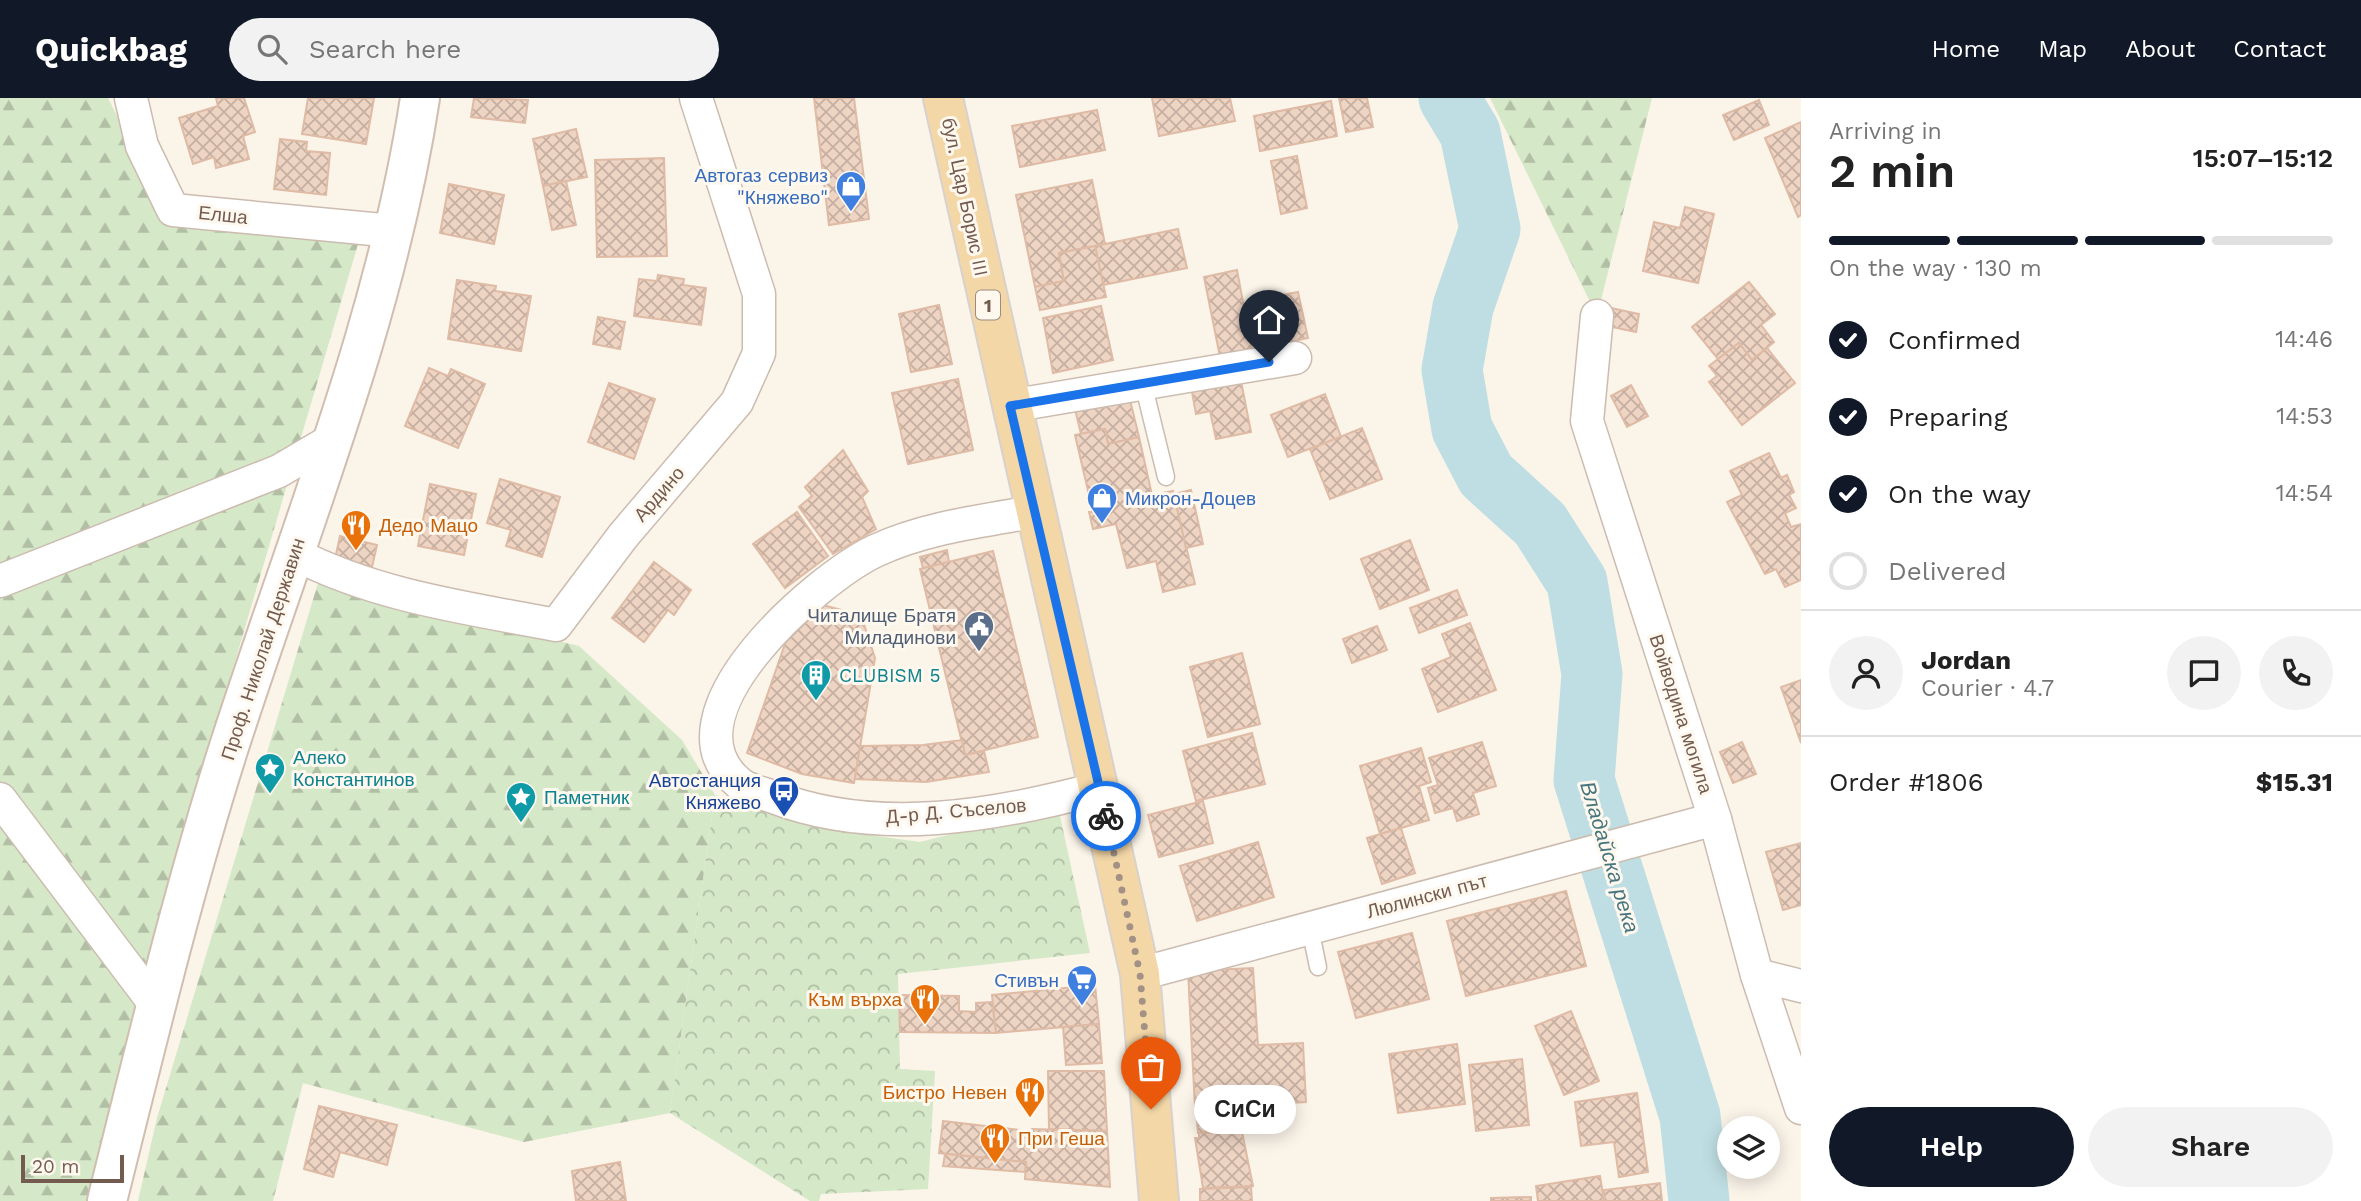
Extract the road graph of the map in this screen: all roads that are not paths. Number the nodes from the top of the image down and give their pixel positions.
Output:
1 (131, 98) edge
2 (420, 98) edge
3 (696, 98) edge
4 (943, 98) edge
5 (393, 231) junction
6 (1597, 316) dead end
7 (1295, 358) dead end
8 (1143, 383) junction
9 (1010, 406) junction
10 (330, 441) junction
11 (1166, 477) dead end
12 (1033, 512) junction
13 (295, 554) junction
14 (0, 582) edge
15 (1100, 788) junction
16 (0, 799) edge
17 (1715, 819) junction
18 (1310, 928) junction
19 (1318, 967) dead end
20 (1140, 974) junction
21 (1757, 975) junction
22 (1801, 986) edge
23 (155, 1004) junction
24 (1801, 1108) edge
25 (107, 1201) edge
26 (1159, 1201) edge

1 - 5 street, Елша
2 - 5 main road, Проф. Николай Державин
3 - 13 street, Ардино
4 - 9 main road, бул. Цар Борис III / 1
5 - 10 main road, Проф. Николай Державин
6 - 17 street, Войводина могила
7 - 8 street
8 - 9 street
8 - 11 lane
9 - 12 main road, бул. Цар Борис III / 1
10 - 13 main road, Проф. Николай Державин
10 - 14 street
12 - 15 main road, бул. Цар Борис III / 1
12 - 15 street, Д-р Д. Съселов
13 - 23 main road, Проф. Николай Державин
15 - 20 main road, бул. Цар Борис III / 1
16 - 23 street
17 - 18 street, Люлински път
17 - 21 street, Войводина могила
18 - 19 lane
18 - 20 street, Люлински път
20 - 26 main road, бул. Цар Борис III / 1
21 - 22 street
21 - 24 street, Войводина могила
23 - 25 main road, Проф. Николай Державин

